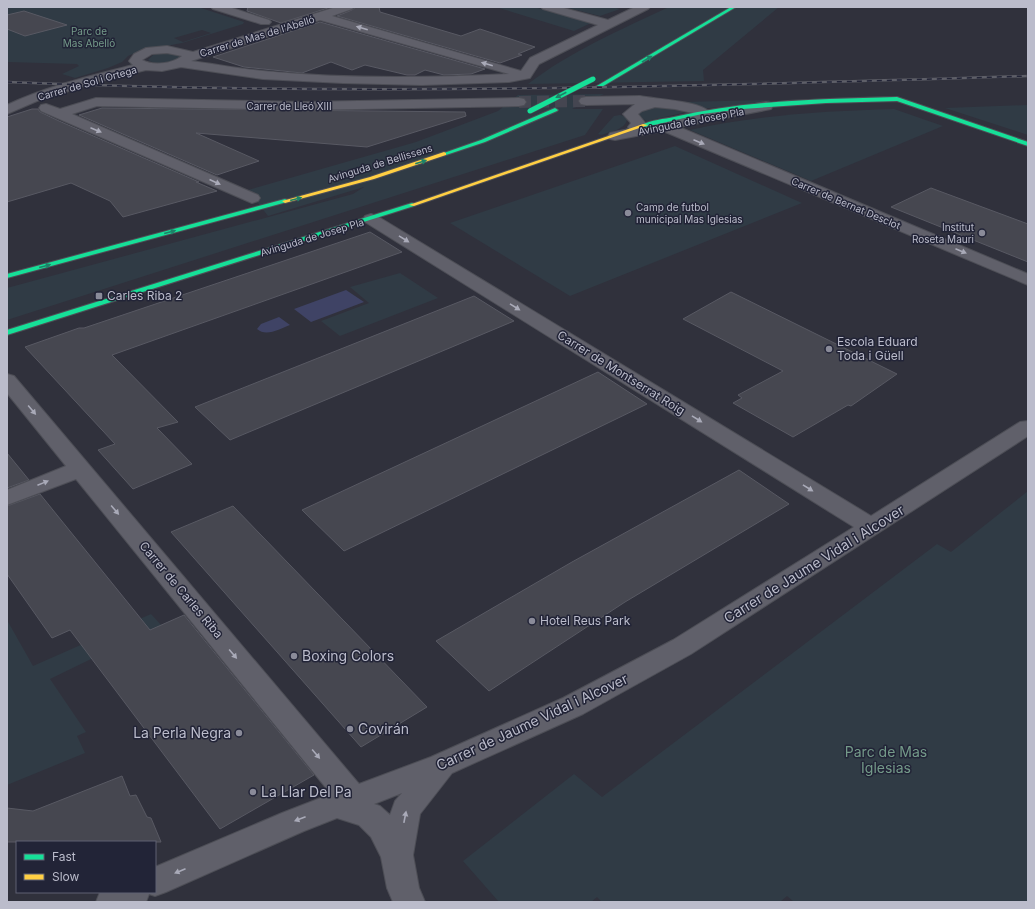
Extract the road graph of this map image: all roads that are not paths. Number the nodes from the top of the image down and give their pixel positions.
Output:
1 (217, 7) edge
2 (348, 7) edge
3 (547, 7) edge
4 (644, 7) edge
5 (734, 7) edge
6 (319, 11) edge
7 (266, 22) junction
8 (608, 24) junction
9 (175, 50) junction
10 (184, 60) junction
11 (141, 64) junction
12 (525, 75) junction
13 (596, 77) dead end
14 (580, 97) tunnel mouth
15 (7, 101) edge
16 (653, 103) junction
17 (766, 106) joint
18 (46, 108) dead end
19 (558, 108) dead end
20 (524, 109) joint
21 (7, 110) edge
22 (61, 113) junction
23 (630, 114) junction
24 (698, 116) junction
25 (664, 126) junction
26 (635, 127) junction
27 (615, 136) junction
28 (1028, 144) edge
29 (255, 197) joint
30 (236, 202) dead end
31 (371, 219) junction
32 (7, 276) edge
33 (1028, 280) edge
34 (7, 333) edge
35 (7, 380) edge
36 (1028, 427) edge
37 (80, 469) junction
38 (7, 498) edge
39 (872, 527) junction
40 (441, 765) junction
41 (345, 803) junction
42 (397, 856) junction
43 (156, 882) edge
44 (132, 893) edge
45 (112, 902) edge
46 (409, 902) edge

1 - 7 street
2 - 6 street, Carrer de Mas de l'Abelló
3 - 8 street
4 - 8 street
14 -> 5 main road
6 - 7 street, Carrer de Mas de l'Abelló
6 - 10 street, Carrer de Mas de l'Abelló
12 -> 6 street
7 - 9 street, Carrer de Mas de l'Abelló
8 - 12 street
9 - 10 street
9 - 11 street, Carrer de Mas de l'Abelló
10 - 11 street, Carrer de Mas de l'Abelló
10 - 12 street
11 - 15 street, Carrer de Sol i Ortega
11 - 21 street, Carrer de Sol i Ortega
13 -> 20 main road, bridge
16 - 23 street
16 - 23 street
16 - 24 street
17 - 24 street, Avinguda de Josep Pla
17 - 28 main road, Avinguda de Josep Pla
18 - 22 street
32 -> 19 main road, Avinguda de Bellissens
20 - 22 street, Carrer de Lleó XIII
22 -> 29 street
23 - 26 street
24 - 25 street, Avinguda de Josep Pla
24 - 26 main road, Avinguda de Josep Pla
25 - 27 street, Avinguda de Josep Pla
25 -> 33 street, Carrer de Bernat Desclot
26 - 27 main road, Avinguda de Josep Pla
27 - 31 main road, Avinguda de Josep Pla
29 - 30 main road
31 - 34 main road, Avinguda de Josep Pla
31 -> 39 street, Carrer de Montserrat Roig
35 -> 37 street, Carrer de Carles Riba
36 - 39 street, Carrer de Jaume Vidal i Alcover
38 -> 37 street
37 -> 41 street, Carrer de Carles Riba
39 - 40 street, Carrer de Jaume Vidal i Alcover
40 - 41 street, Carrer de Jaume Vidal i Alcover
42 -> 40 street
41 - 42 street
41 -> 43 street, Carrer de Jaume Vidal i Alcover
42 - 46 street
44 - 45 street

